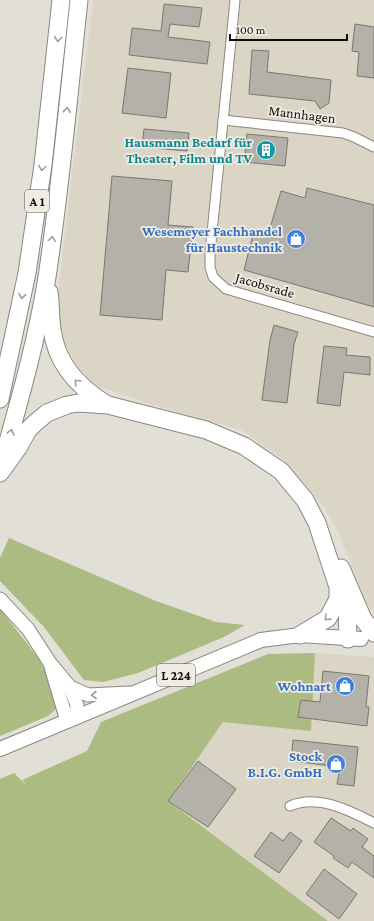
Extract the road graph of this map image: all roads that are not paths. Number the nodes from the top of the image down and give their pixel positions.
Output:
1 (61, 0) edge
2 (79, 0) edge
3 (235, 0) edge
4 (223, 120) junction
5 (374, 147) edge
6 (46, 278) junction
7 (374, 332) edge
8 (0, 399) edge
9 (108, 405) junction
10 (0, 470) edge
11 (0, 473) edge
12 (317, 523) junction
13 (323, 542) junction
14 (0, 599) edge
15 (300, 635) junction
16 (364, 637) edge
17 (50, 663) junction
18 (70, 687) junction
19 (133, 693) junction
20 (72, 719) junction
21 (0, 749) edge
22 (290, 806) dead end
23 (374, 823) edge

1 -> 8 highway, A 1
6 -> 2 highway, A 1
3 - 4 street, Jacobsrade
4 - 5 street, Mannhagen
4 - 7 street, Jacobsrade
9 -> 6 highway
10 -> 6 highway, A 1
9 - 11 highway
9 - 12 highway
12 - 13 highway
12 - 16 highway
13 -> 15 highway
13 - 16 highway
14 - 17 street
15 - 16 main road, L 224
15 - 19 main road, L 224
17 - 18 street
17 - 20 street
19 -> 18 street
18 - 20 street
19 - 20 main road, L 224
20 - 21 main road, L 224
22 - 23 street

